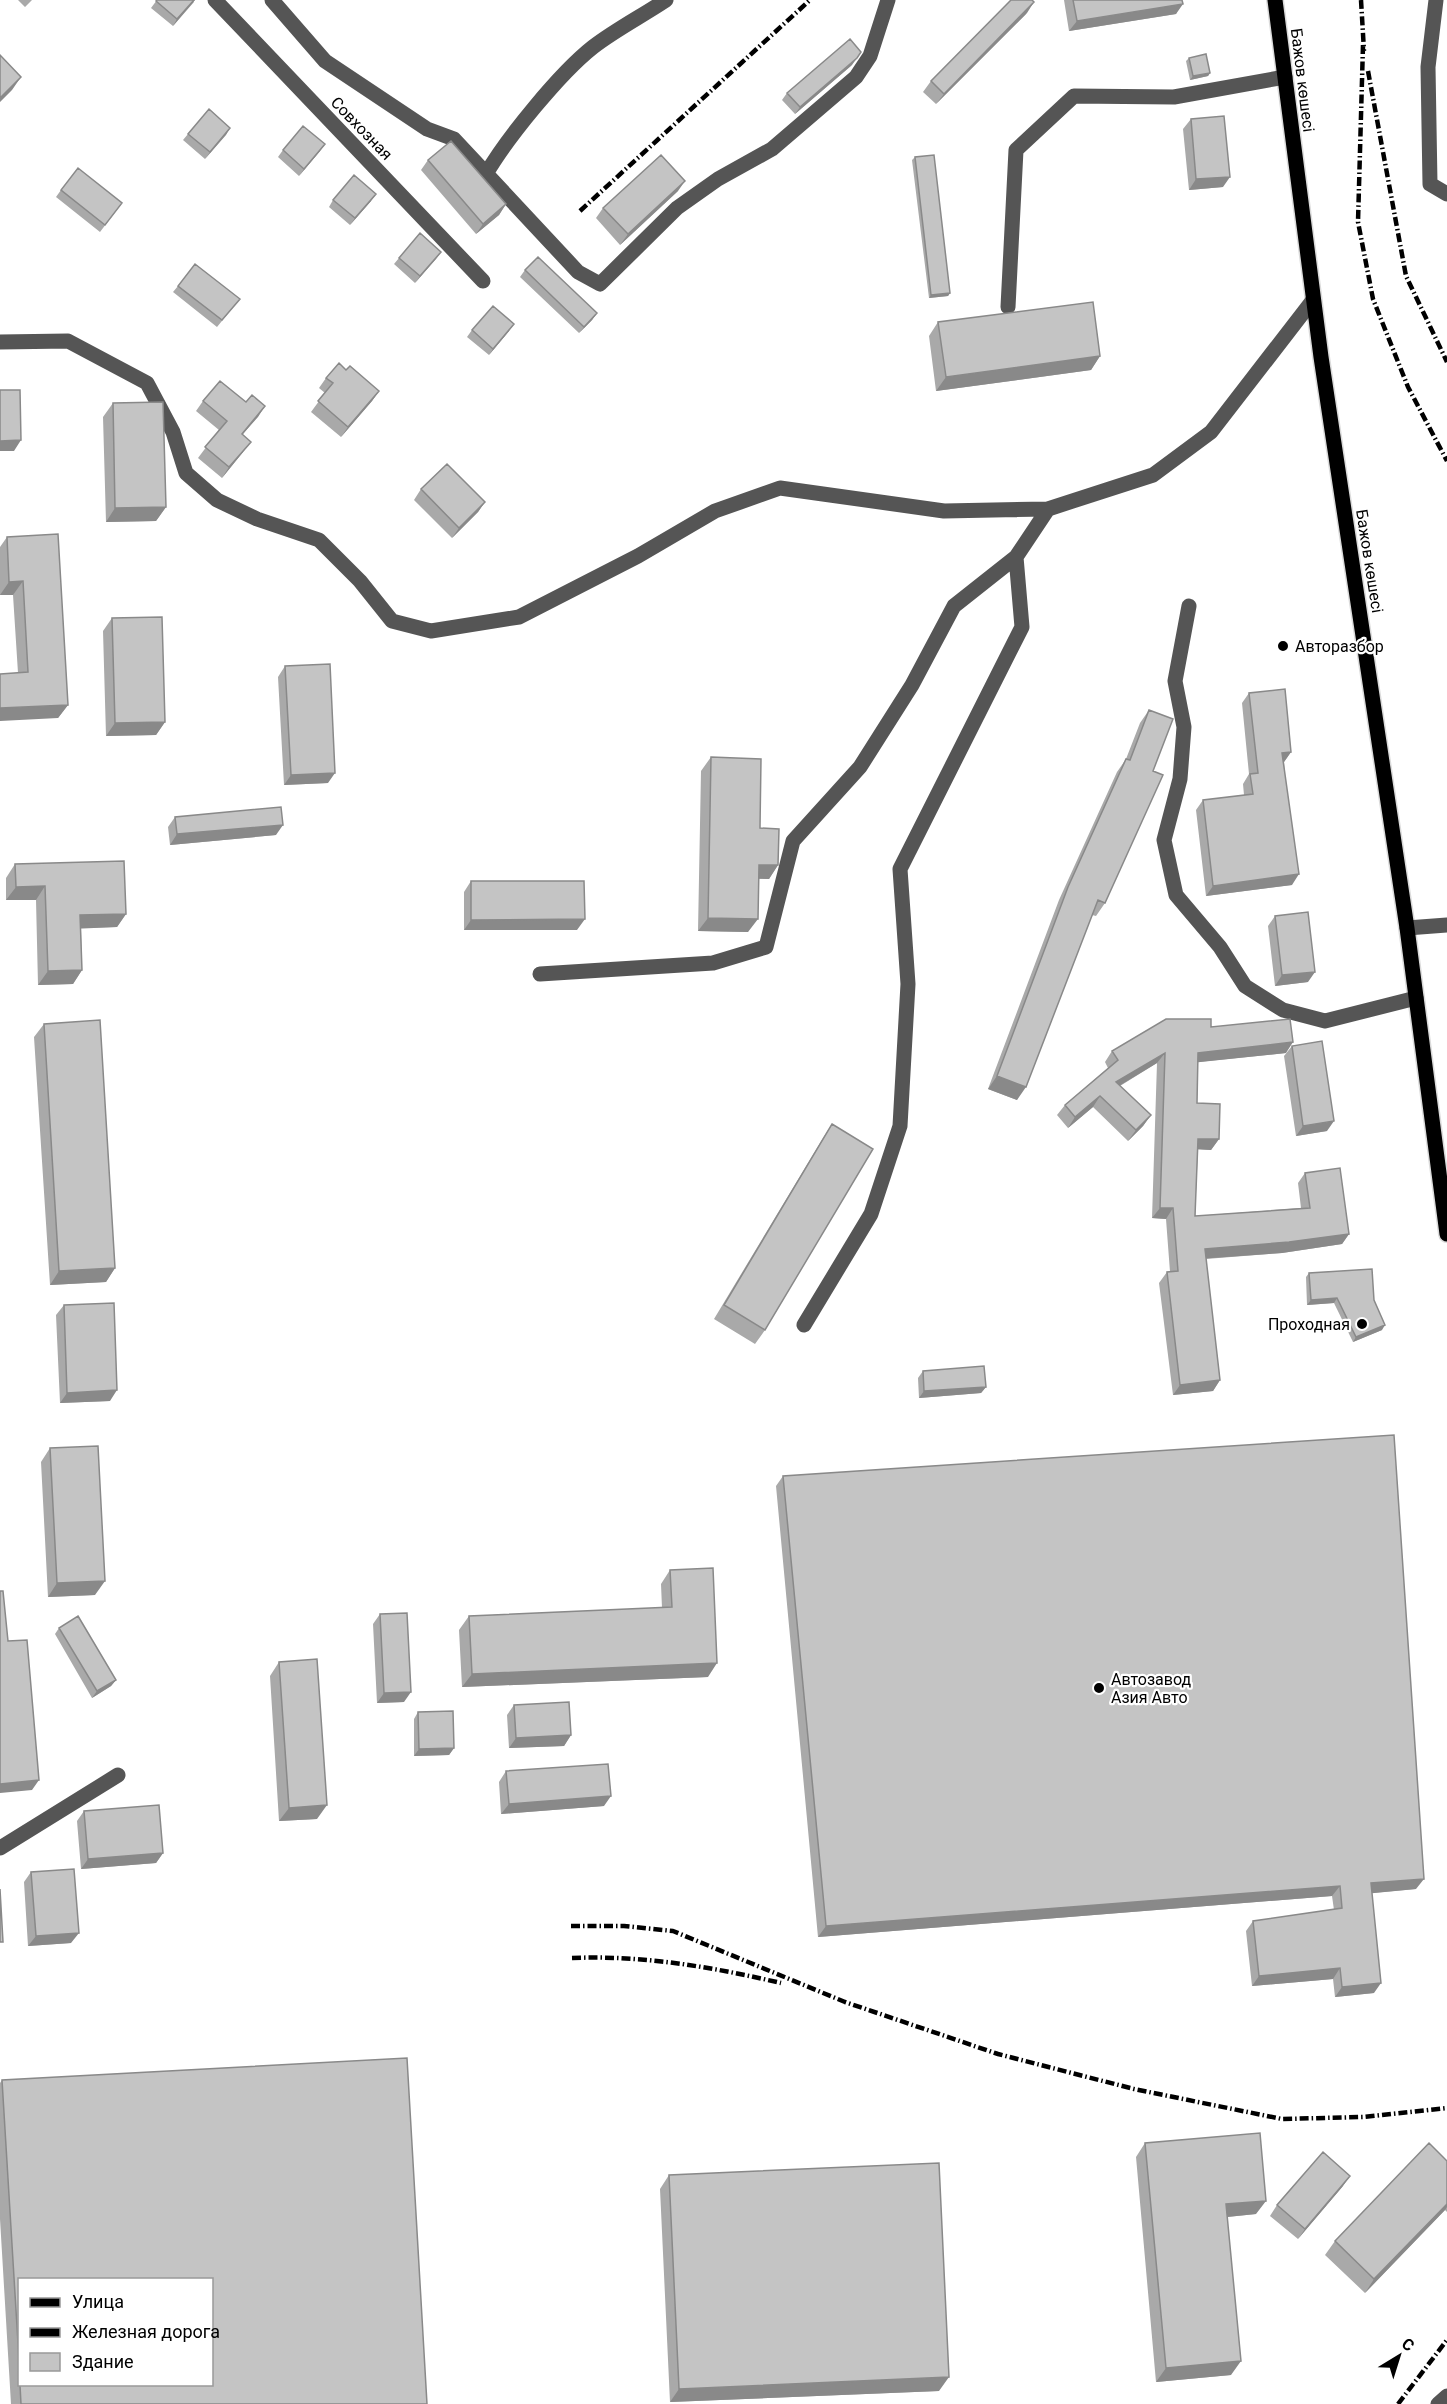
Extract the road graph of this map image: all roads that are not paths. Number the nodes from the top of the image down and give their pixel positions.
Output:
1 (215, 0) edge
2 (272, 0) edge
3 (666, 0) edge
4 (888, 0) edge
5 (1275, 0) edge
6 (1436, 0) edge
7 (1285, 77) junction
8 (486, 174) junction
9 (1447, 194) edge
10 (483, 280) dead end
11 (1313, 300) junction
12 (1008, 308) dead end
13 (0, 342) edge
14 (1048, 508) junction
15 (1016, 557) junction
16 (1189, 606) dead end
17 (1447, 925) edge
18 (1407, 928) junction
19 (540, 974) dead end
20 (1416, 998) junction
21 (1447, 1234) edge
22 (804, 1325) dead end
23 (118, 1775) dead end
24 (0, 1848) edge
25 (1447, 2396) edge
26 (1438, 2404) edge

1 - 10 street, Совхозная
2 - 8 street
3 - 8 street
4 - 8 street
5 - 7 main road, Бажов көшесі
6 - 9 street
7 - 11 main road, Бажов көшесі
7 - 12 street
11 - 14 street
11 - 18 main road, Бажов көшесі
13 - 14 street
14 - 15 street
15 - 19 street
15 - 22 street
16 - 20 street
17 - 18 street
18 - 20 main road, Бажов көшесі
20 - 21 main road, Бажов көшесі
23 - 24 street
25 - 26 street

